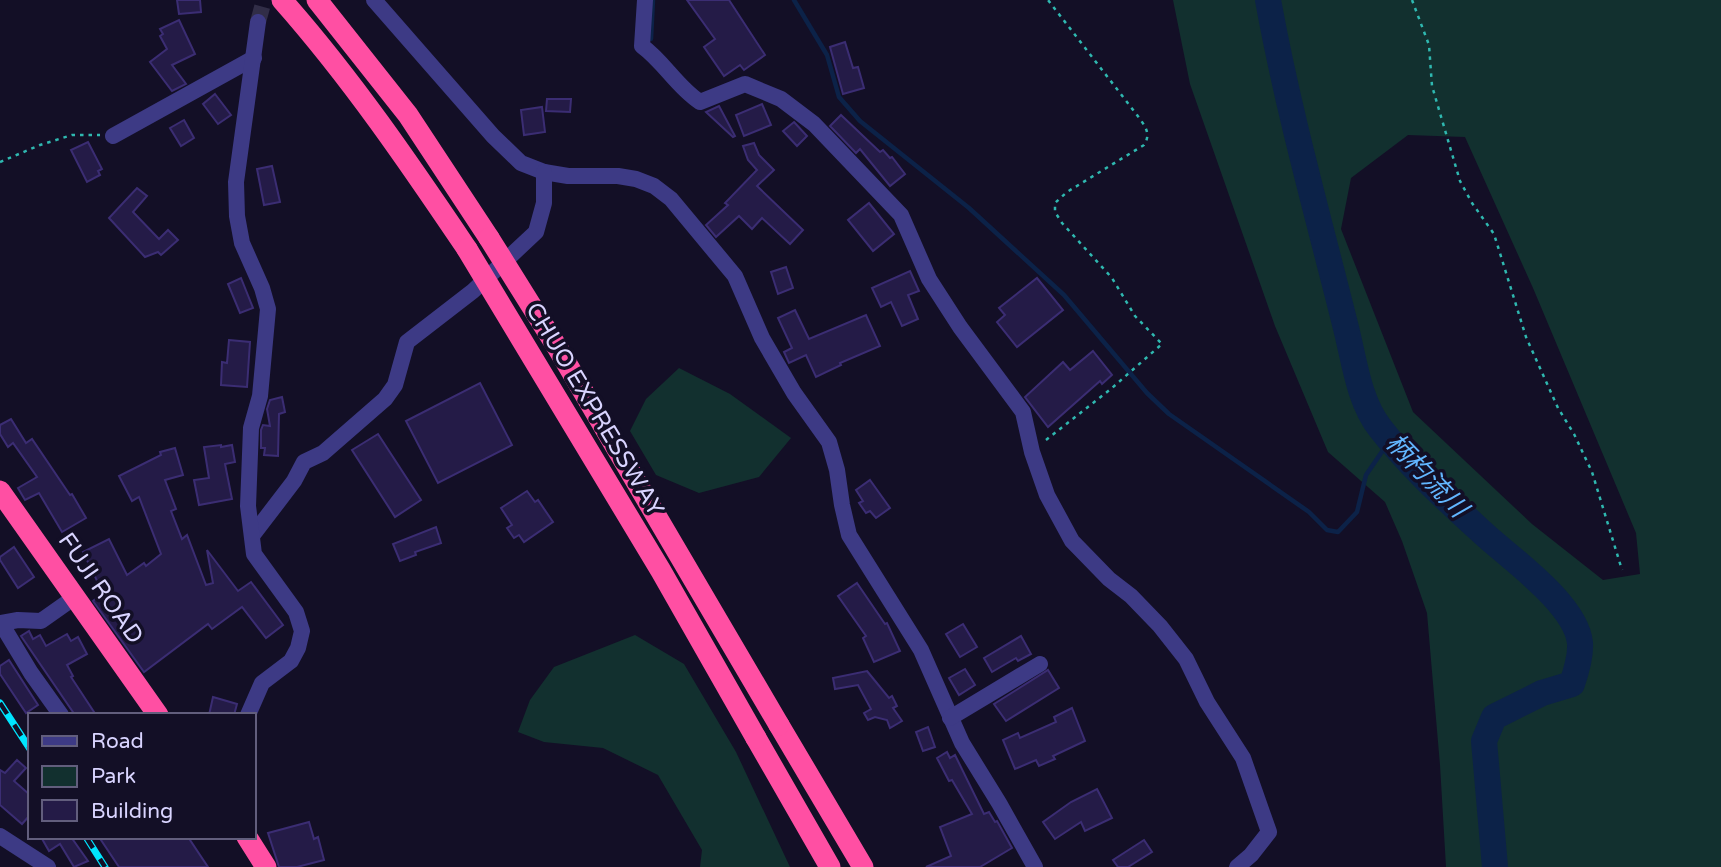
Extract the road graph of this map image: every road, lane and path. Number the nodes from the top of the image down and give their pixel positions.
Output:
1 (282, 0) edge
2 (317, 0) edge
3 (374, 0) edge
4 (645, 0) edge
5 (1048, 0) edge
6 (1412, 0) edge
7 (258, 22) tunnel mouth
8 (254, 58) junction
9 (113, 136) joint
10 (0, 162) edge
11 (544, 172) junction
12 (1032, 452) junction
13 (0, 491) edge
14 (252, 536) junction
15 (1622, 570) dead end
16 (75, 597) junction
17 (1040, 664) dead end
18 (60, 713) edge
19 (157, 713) edge
20 (249, 713) edge
21 (950, 718) junction
22 (0, 836) edge
23 (248, 839) edge
24 (48, 867) edge
25 (266, 867) edge
26 (830, 867) edge
27 (863, 867) edge
28 (1035, 867) edge
29 (1237, 867) edge

1 - 26 highway, CHUO EXPRESSWAY, bridge
2 - 27 highway, CHUO EXPRESSWAY, bridge
3 - 11 street
4 - 12 street
5 - 12 path
6 - 15 path
7 - 8 street
8 - 9 street
8 - 14 street
9 - 10 path
11 - 14 street
11 - 21 street
12 - 29 street
13 - 16 highway, FUJI ROAD
14 - 20 street
16 - 18 street
16 - 19 highway, FUJI ROAD
17 - 21 street
21 - 28 street
22 - 24 street
23 - 25 highway

